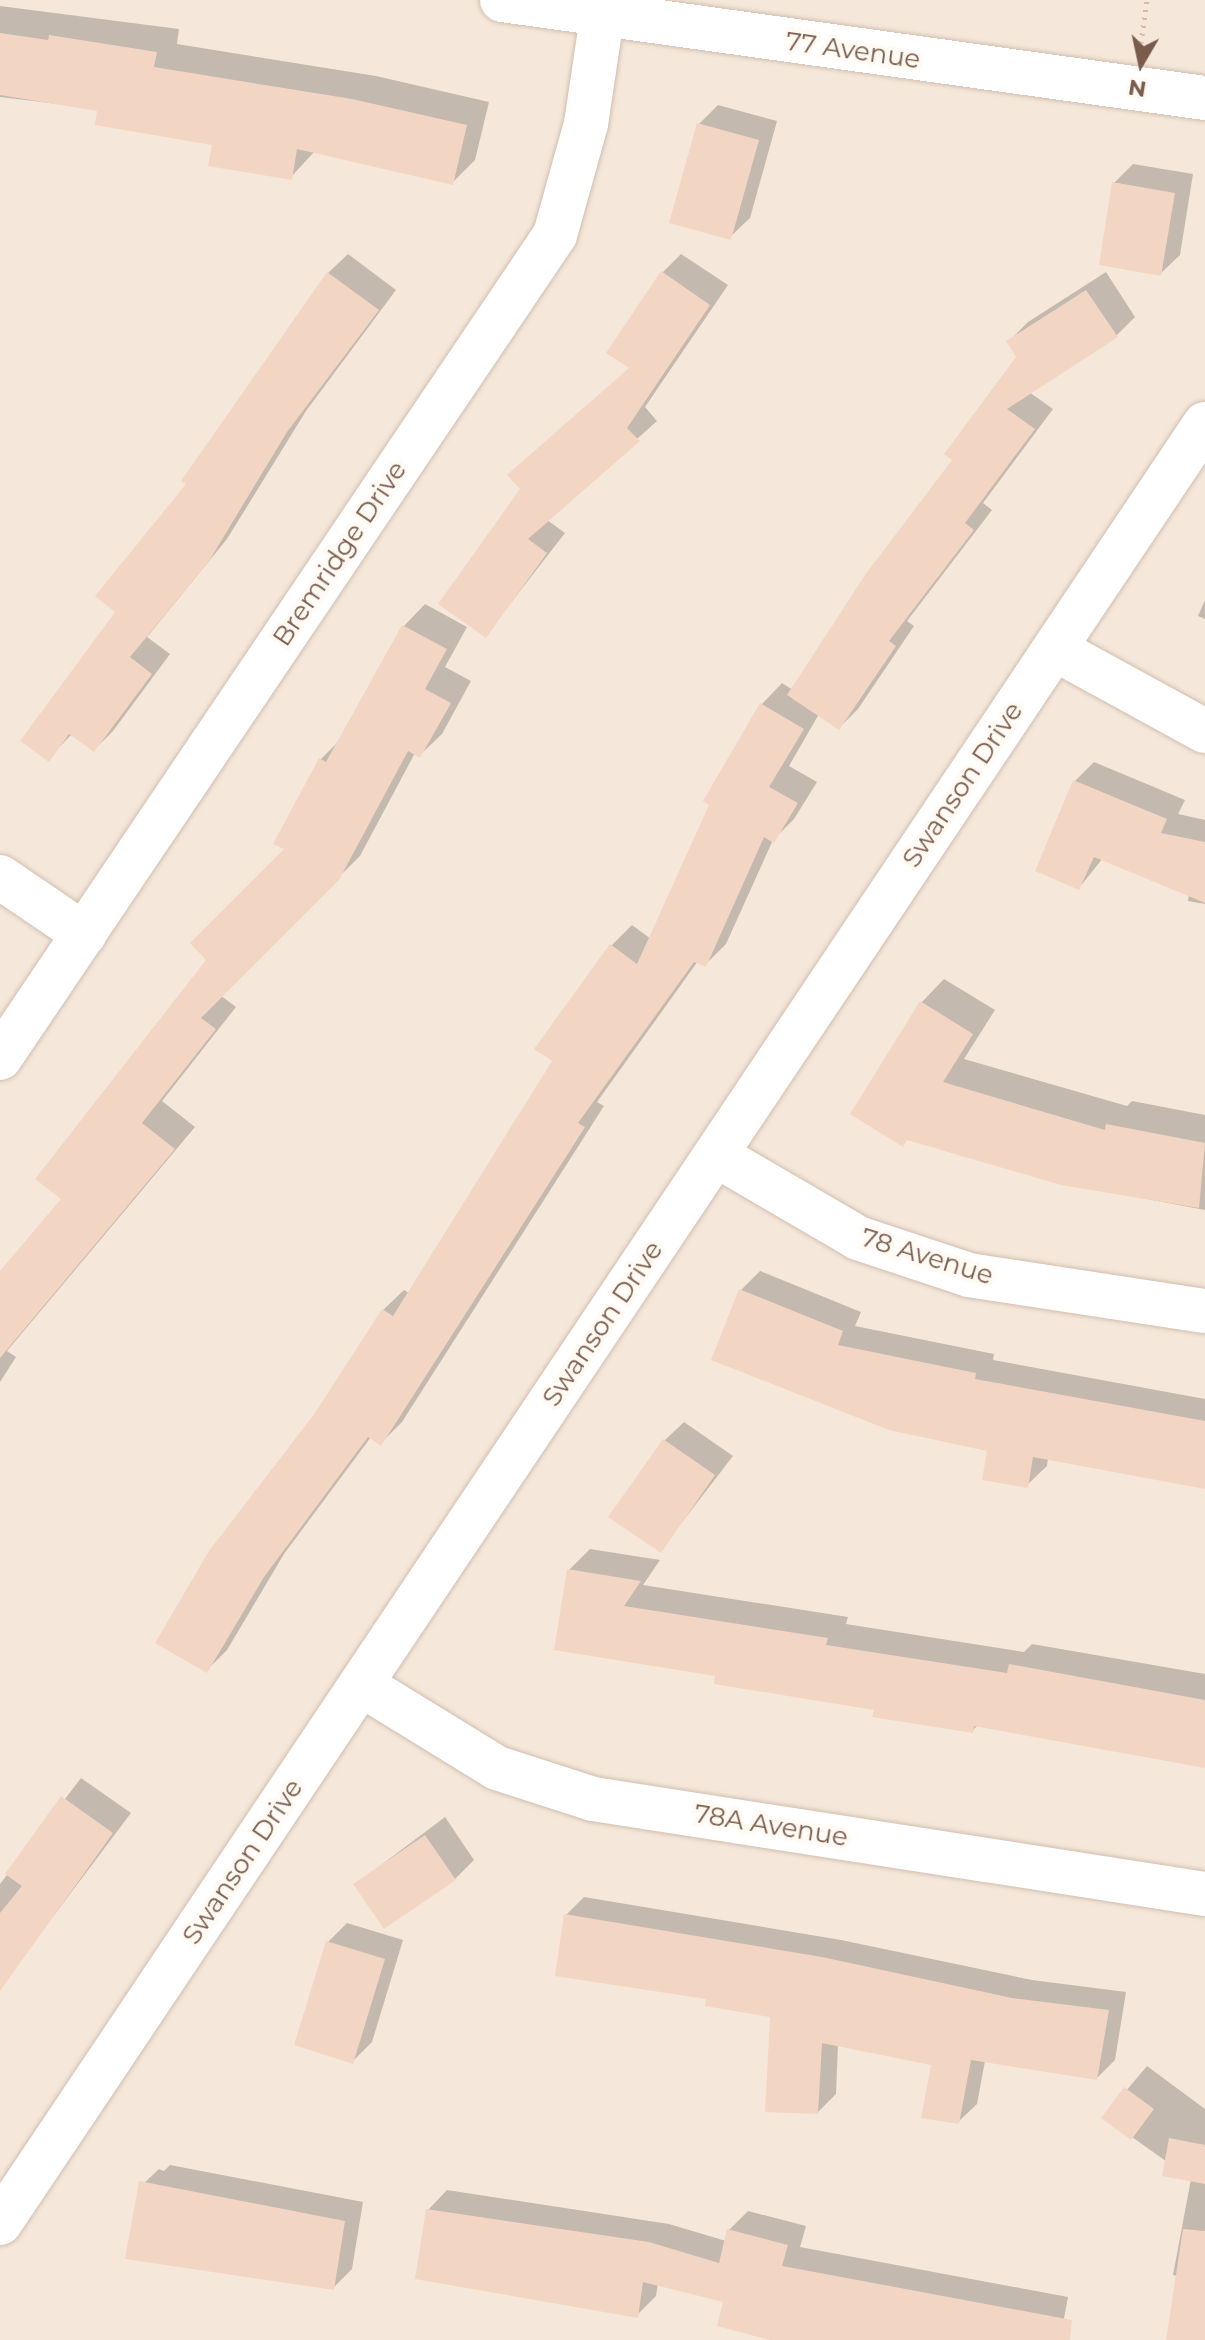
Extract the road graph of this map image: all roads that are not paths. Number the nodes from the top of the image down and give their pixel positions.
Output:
1 (502, 0) edge
2 (602, 17) junction
3 (1205, 98) edge
4 (1205, 424) edge
5 (1055, 649) junction
6 (1205, 731) edge
7 (0, 877) edge
8 (84, 934) junction
9 (0, 1058) edge
10 (716, 1155) junction
11 (1205, 1311) edge
12 (362, 1685) junction
13 (1205, 1894) edge
14 (0, 2223) edge

1 - 2 street, 77 Avenue
2 - 3 street, 77 Avenue
2 - 8 street, Bremridge Drive
4 - 5 street, Swanson Drive
5 - 6 street
5 - 10 street, Swanson Drive
7 - 8 street
8 - 9 street, Bremridge Drive
10 - 11 street, 78 Avenue
10 - 12 street, Swanson Drive
12 - 13 street, 78A Avenue
12 - 14 street, Swanson Drive

